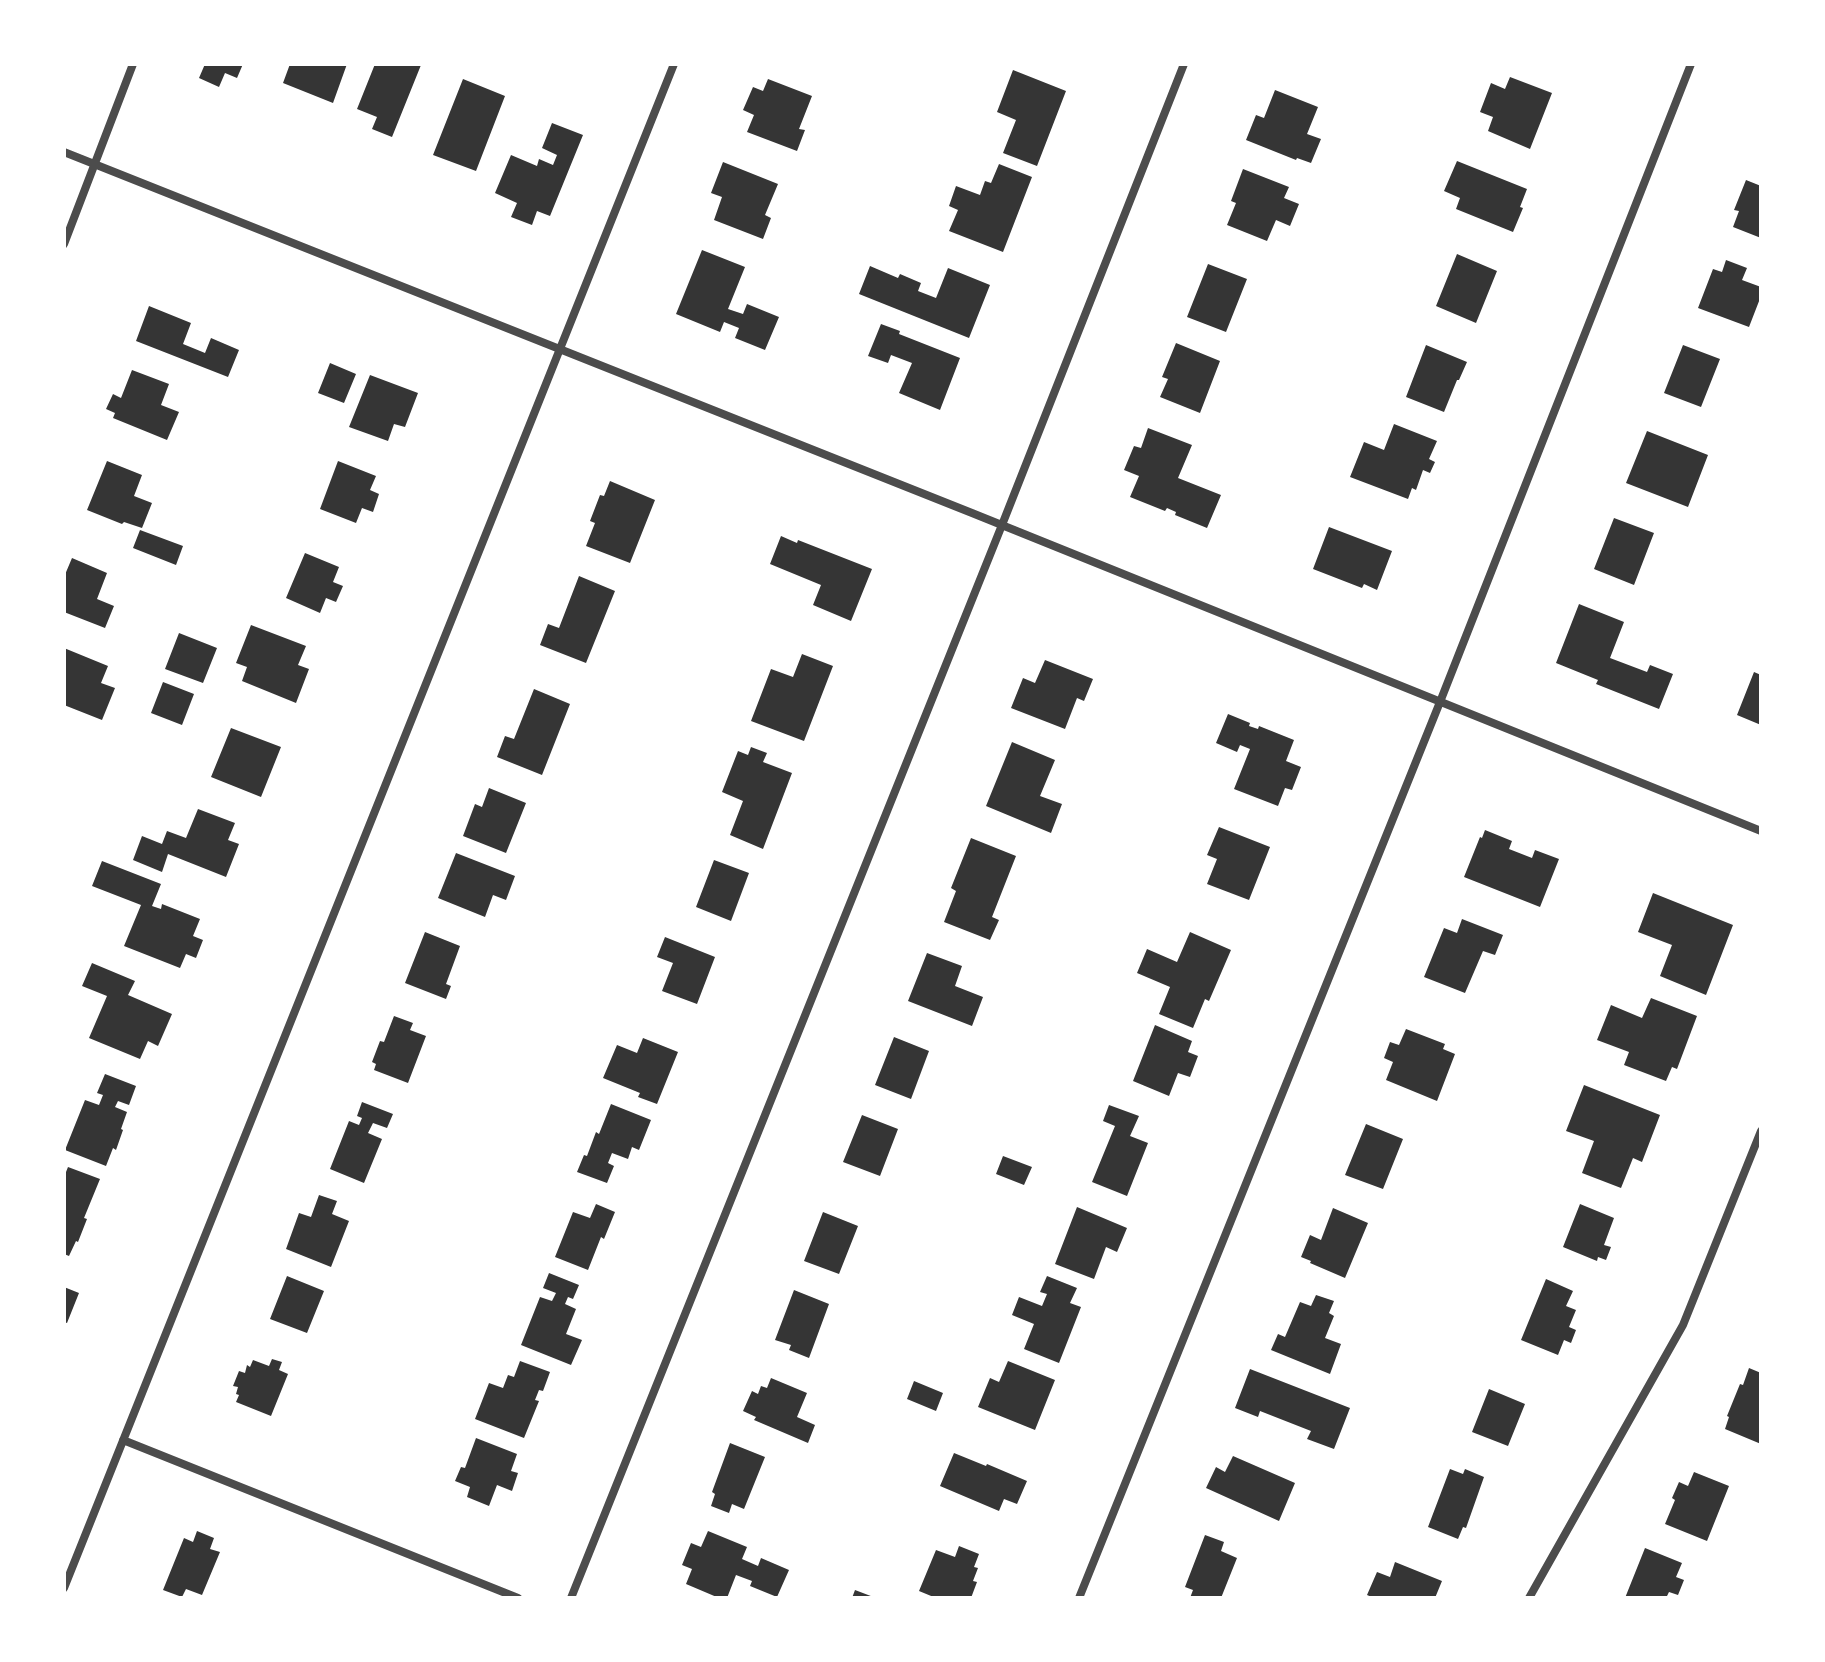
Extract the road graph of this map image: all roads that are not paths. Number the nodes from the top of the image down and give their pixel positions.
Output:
1 (133, 64) edge
2 (674, 64) edge
3 (1184, 64) edge
4 (1691, 64) edge
5 (64, 152) edge
6 (95, 164) junction
7 (64, 244) edge
8 (561, 350) junction
9 (1002, 525) junction
10 (1440, 702) junction
11 (1761, 831) edge
12 (1761, 1131) edge
13 (123, 1440) junction
14 (64, 1588) edge
15 (518, 1598) edge
16 (571, 1598) edge
17 (1079, 1598) edge
18 (1529, 1598) edge

1 - 6 street
2 - 8 street
3 - 9 street
4 - 10 street
5 - 6 street
6 - 7 street
6 - 8 street
8 - 9 street
8 - 13 street
9 - 10 street
9 - 16 street
10 - 11 street
10 - 17 street
12 - 18 street
13 - 14 street
13 - 15 street

